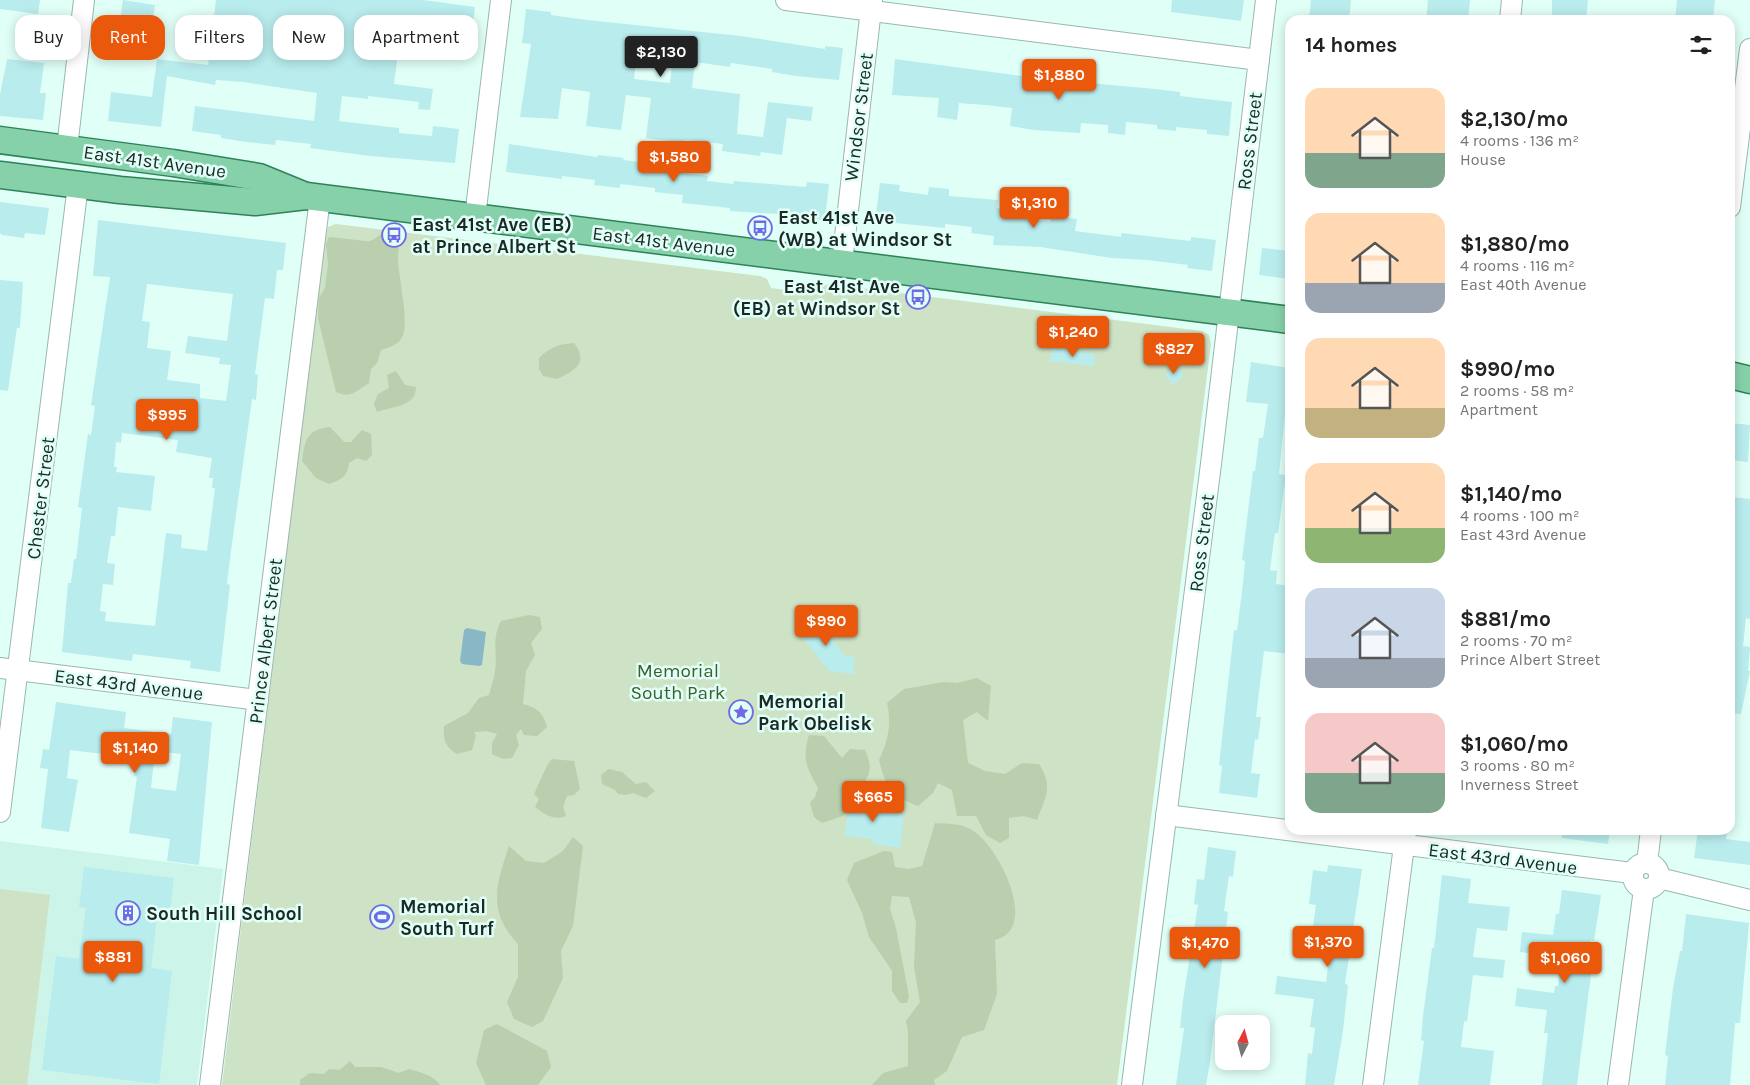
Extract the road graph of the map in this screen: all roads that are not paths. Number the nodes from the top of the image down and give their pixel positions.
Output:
1 (84, 0) edge
2 (501, 0) edge
3 (786, 0) edge
4 (1266, 0) edge
5 (1512, 0) edge
6 (871, 5) edge
7 (1510, 15) edge
8 (1750, 49) edge
9 (1259, 60) junction
10 (0, 140) edge
11 (66, 148) junction
12 (1735, 168) edge
13 (0, 176) edge
14 (78, 185) junction
15 (313, 197) junction
16 (475, 217) junction
17 (842, 263) junction
18 (1228, 312) junction
19 (1285, 319) edge
20 (9, 670) edge
21 (258, 700) junction
22 (0, 812) edge
23 (1166, 815) junction
24 (1285, 826) edge
25 (1374, 835) edge
26 (1650, 835) edge
27 (1405, 838) edge
28 (1645, 876) junction
29 (1750, 900) edge
30 (210, 1085) edge
31 (1132, 1085) edge
32 (1373, 1085) edge
33 (1618, 1085) edge

1 - 11 street
2 - 16 street
3 - 6 street
4 - 9 street, Ross Street
5 - 7 street
6 - 9 street
6 - 17 street, Windsor Street
8 - 12 street
9 - 18 street, Ross Street
10 - 11 main road, East 41st Avenue
11 - 15 main road, East 41st Avenue
13 - 14 main road, East 41st Avenue
14 - 15 main road, East 41st Avenue
14 - 20 street, Chester Street
15 - 16 main road, East 41st Avenue
15 - 21 street, Prince Albert Street
16 - 17 main road, East 41st Avenue
17 - 18 main road, East 41st Avenue
18 - 19 main road, East 41st Avenue
18 - 23 street, Ross Street
20 - 21 street, East 43rd Avenue
20 - 22 street, Chester Street
21 - 30 street, Prince Albert Street
23 - 24 street, East 43rd Avenue
23 - 31 street, Ross Street
25 - 27 street, East 43rd Avenue
26 - 28 street
27 - 28 street, East 43rd Avenue
27 - 32 street
28 - 29 street, East 43rd Avenue
28 - 33 street

